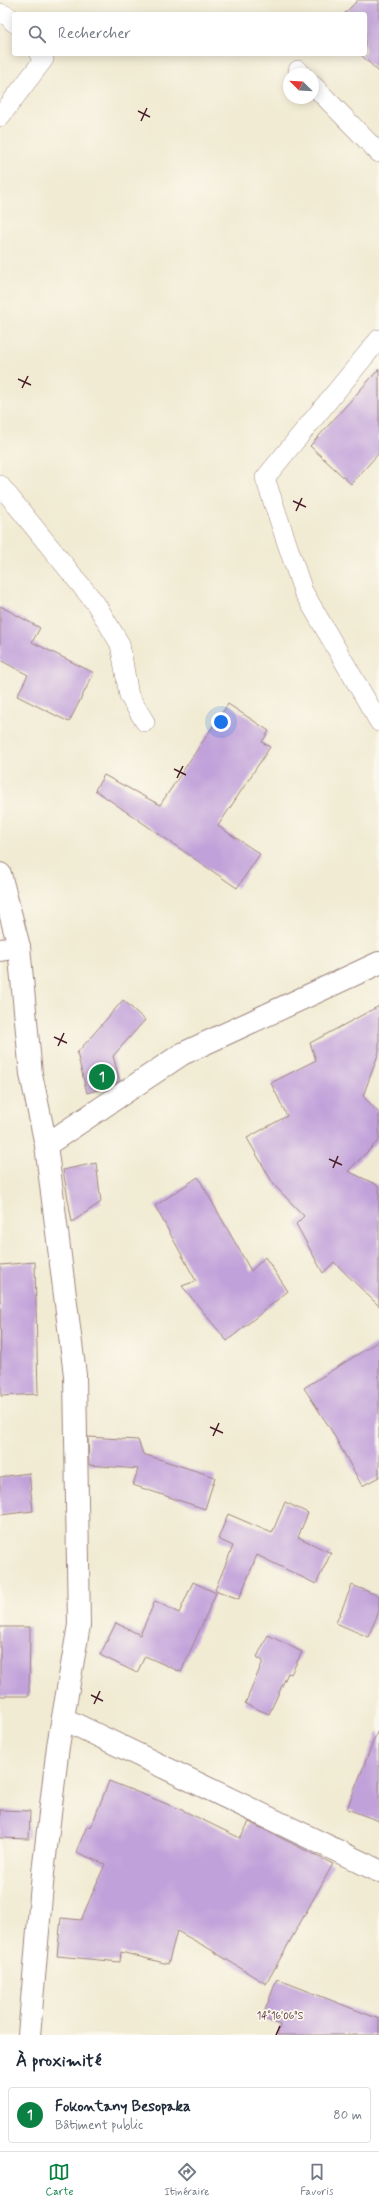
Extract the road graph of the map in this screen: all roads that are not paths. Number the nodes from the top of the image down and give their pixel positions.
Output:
1 (0, 13) edge
2 (12, 21) edge
3 (41, 56) edge
4 (319, 91) edge
5 (0, 117) edge
6 (379, 153) edge
7 (379, 339) edge
8 (0, 485) edge
9 (145, 722) dead end
10 (379, 722) edge
11 (0, 874) edge
12 (9, 948) edge
13 (379, 963) edge
14 (46, 1145) junction
15 (64, 1719) junction
16 (379, 1870) edge
17 (29, 2035) edge

1 - 2 lane
3 - 5 lane
4 - 6 lane
7 - 10 lane
8 - 9 lane
11 - 12 street
12 - 14 street
13 - 14 street
14 - 15 street
15 - 16 street
15 - 17 street

